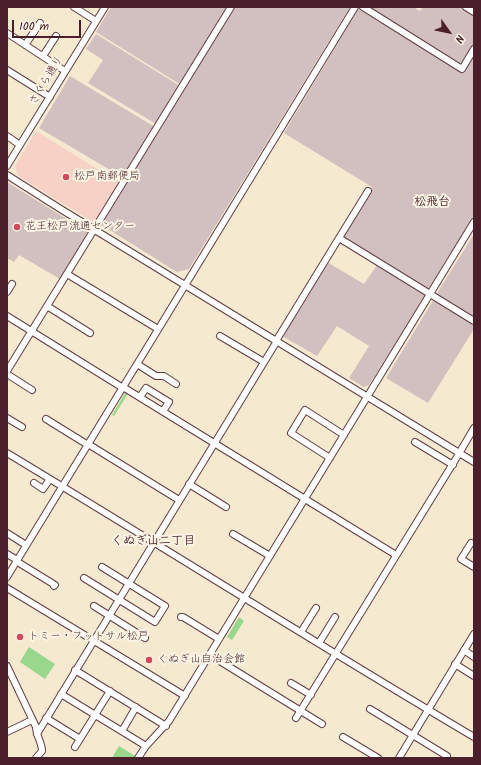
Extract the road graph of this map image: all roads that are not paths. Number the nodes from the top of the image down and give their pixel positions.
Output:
1 (74, 7) edge
2 (105, 7) edge
3 (230, 7) edge
4 (355, 7) edge
5 (362, 7) edge
6 (466, 7) edge
7 (474, 12) edge
8 (96, 21) junction
9 (40, 23) dead end
10 (7, 33) edge
11 (56, 36) dead end
12 (25, 45) junction
13 (474, 49) edge
14 (43, 56) junction
15 (7, 70) edge
16 (65, 71) junction
17 (50, 97) junction
18 (7, 136) edge
19 (20, 145) junction
20 (7, 166) edge
21 (7, 175) edge
22 (368, 191) dead end
23 (474, 222) edge
24 (94, 229) junction
25 (339, 238) junction
26 (67, 274) junction
27 (12, 284) dead end
28 (185, 285) junction
29 (7, 292) edge
30 (430, 294) junction
31 (47, 306) junction
32 (7, 316) edge
33 (474, 321) edge
34 (158, 329) junction
35 (32, 331) junction
36 (90, 333) dead end
37 (220, 336) dead end
38 (277, 341) junction
39 (264, 362) junction
40 (137, 364) junction
41 (7, 371) edge
42 (7, 374) edge
43 (176, 384) dead end
44 (123, 387) junction
45 (32, 390) dead end
46 (368, 396) junction
47 (140, 397) junction
48 (163, 411) junction
49 (7, 418) edge
50 (46, 419) dead end
51 (22, 427) dead end
52 (474, 428) edge
53 (344, 435) junction
54 (432, 436) junction
55 (415, 442) dead end
56 (214, 443) junction
57 (88, 445) junction
58 (425, 448) junction
59 (7, 453) edge
60 (460, 453) junction
61 (330, 458) junction
62 (474, 462) edge
63 (452, 465) junction
64 (50, 479) junction
65 (34, 483) dead end
66 (189, 484) junction
67 (62, 486) junction
68 (305, 499) junction
69 (179, 500) junction
70 (226, 507) dead end
71 (7, 533) edge
72 (233, 534) dead end
73 (154, 542) junction
74 (471, 542) edge
75 (26, 545) junction
76 (7, 554) edge
77 (396, 555) junction
78 (270, 556) junction
79 (17, 561) junction
80 (102, 567) dead end
81 (474, 567) edge
82 (7, 577) edge
83 (84, 578) dead end
84 (129, 584) junction
85 (54, 586) dead end
86 (7, 588) edge
87 (245, 598) junction
88 (119, 600) junction
89 (94, 606) dead end
90 (316, 608) dead end
91 (109, 616) junction
92 (180, 617) dead end
93 (335, 617) dead end
94 (301, 632) junction
95 (474, 635) edge
96 (145, 638) dead end
97 (219, 639) junction
98 (93, 641) junction
99 (319, 643) junction
100 (464, 650) junction
101 (336, 653) junction
102 (210, 655) junction
103 (474, 657) edge
104 (455, 664) junction
105 (7, 666) edge
106 (75, 670) junction
107 (258, 675) dead end
108 (474, 676) edge
109 (253, 682) junction
110 (291, 683) dead end
111 (110, 691) junction
112 (61, 694) junction
113 (311, 695) junction
114 (184, 696) junction
115 (136, 707) junction
116 (370, 709) dead end
117 (428, 710) junction
118 (301, 711) junction
119 (95, 715) junction
120 (46, 718) junction
121 (296, 718) dead end
122 (32, 720) junction
123 (322, 724) dead end
124 (166, 726) junction
125 (122, 731) junction
126 (7, 732) edge
127 (36, 734) junction
128 (412, 735) junction
129 (343, 737) dead end
130 (474, 737) edge
131 (80, 739) junction
132 (146, 746) junction
133 (75, 747) dead end
134 (447, 756) dead end
135 (36, 758) edge
136 (138, 758) edge
137 (378, 758) edge
138 (398, 758) edge

1 - 8 street
2 - 8 street, さくら通り
3 - 24 street
4 - 28 street
5 - 13 street
6 - 7 street
8 - 16 street, さくら通り
9 - 12 street
10 - 12 street
11 - 14 street
12 - 14 street
14 - 16 street
15 - 17 street
16 - 17 street, さくら通り
17 - 19 street, さくら通り
18 - 19 street
19 - 20 street, さくら通り
21 - 24 street
22 - 25 street
23 - 30 street
24 - 26 street
24 - 28 street
25 - 30 street
25 - 38 street
26 - 31 street
26 - 34 street
27 - 29 street
28 - 34 street
28 - 38 street
30 - 33 street
30 - 46 street
31 - 35 street
31 - 36 street
32 - 35 street
34 - 40 street
35 - 41 street
35 - 44 street
37 - 39 street
38 - 39 street
38 - 46 street
39 - 56 street
40 - 43 street
40 - 44 street
42 - 45 street
44 - 47 street
44 - 57 street
46 - 53 street
46 - 54 street
47 - 48 street
47 - 48 street
48 - 56 street
49 - 51 street
50 - 57 street
52 - 60 street
53 - 61 street
53 - 61 street
54 - 58 street
54 - 60 street
55 - 58 street
56 - 66 street
56 - 68 street
57 - 67 street
57 - 69 street
58 - 63 street
59 - 64 street
60 - 62 street
60 - 63 street
61 - 68 street
63 - 77 street
64 - 65 street
64 - 67 street
66 - 69 street
66 - 70 street
67 - 73 street
67 - 75 street
68 - 77 street
68 - 78 street
69 - 73 street
71 - 75 street
72 - 78 street
73 - 84 street
73 - 87 street
74 - 81 street
75 - 79 street
76 - 79 street
77 - 101 street
78 - 87 street
79 - 82 street
79 - 85 street
80 - 84 street
83 - 88 street
84 - 88 street
84 - 88 street
86 - 98 street
87 - 94 street
87 - 97 street
88 - 91 street
89 - 91 street
90 - 94 street
91 - 96 street
91 - 98 street
92 - 97 street
93 - 99 street
94 - 99 street
95 - 100 street
97 - 102 street
98 - 106 street
98 - 114 street
99 - 101 street
100 - 103 street
100 - 104 street
101 - 113 street
101 - 117 street
102 - 109 street
102 - 114 street
104 - 108 street
104 - 117 street
105 - 122 street
106 - 111 street
106 - 112 street
107 - 109 street
109 - 118 street
110 - 113 street
111 - 115 street
111 - 119 street
112 - 119 street
112 - 120 street
113 - 118 street
114 - 124 street
115 - 124 street
115 - 125 street
116 - 128 street
117 - 128 street
117 - 130 street
118 - 121 street
118 - 123 street
119 - 125 street
119 - 131 street
120 - 127 street
120 - 131 street
122 - 126 street
122 - 127 street
124 - 132 street
125 - 132 street
127 - 135 street
128 - 134 street
128 - 138 street
129 - 137 street
131 - 133 street
132 - 136 street

